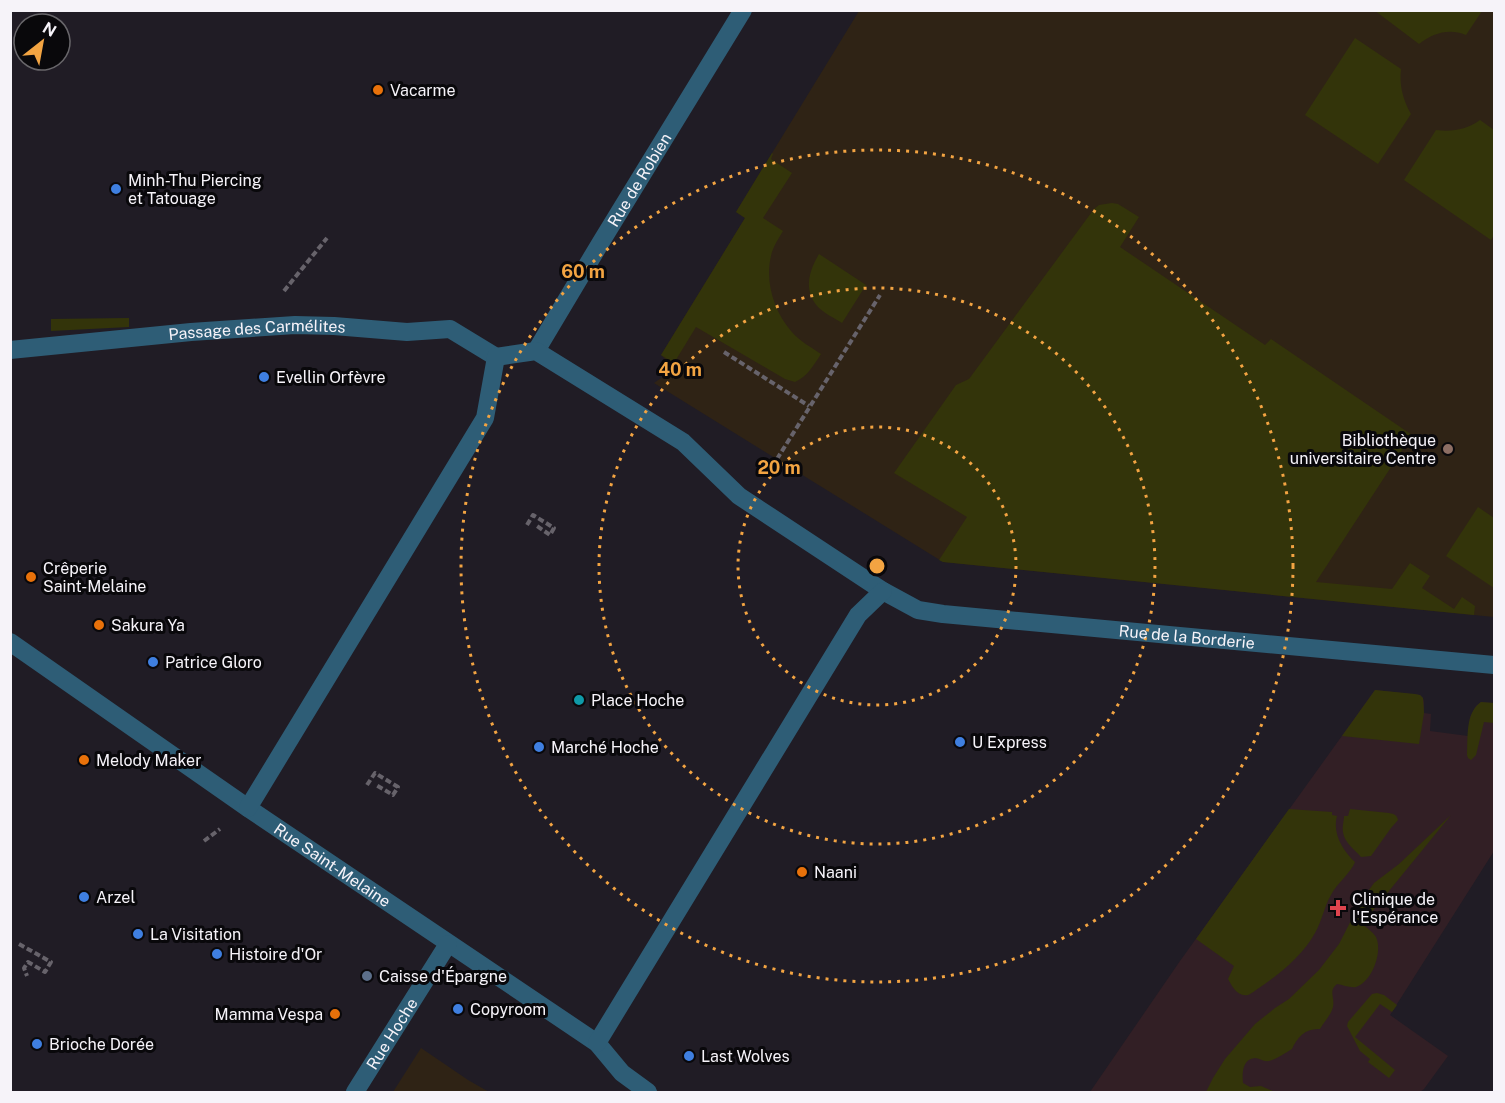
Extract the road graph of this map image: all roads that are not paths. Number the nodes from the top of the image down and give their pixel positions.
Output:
1 (743, 10) edge
2 (10, 350) edge
3 (536, 351) junction
4 (496, 357) junction
5 (883, 591) junction
6 (10, 642) edge
7 (1494, 665) edge
8 (248, 808) junction
9 (448, 944) junction
10 (597, 1043) junction
11 (355, 1092) edge
12 (648, 1092) edge

1 - 3 street, Rue de Robien
2 - 4 street, Passage des Carmélites
3 - 4 street
3 - 5 street
4 - 8 street
5 - 7 street, Rue de la Borderie
5 - 10 street
6 - 8 street, Rue Saint-Melaine
8 - 9 street, Rue Saint-Melaine
9 - 10 street, Rue Saint-Melaine
9 - 11 street, Rue Hoche
10 - 12 street, Rue Saint-Melaine

